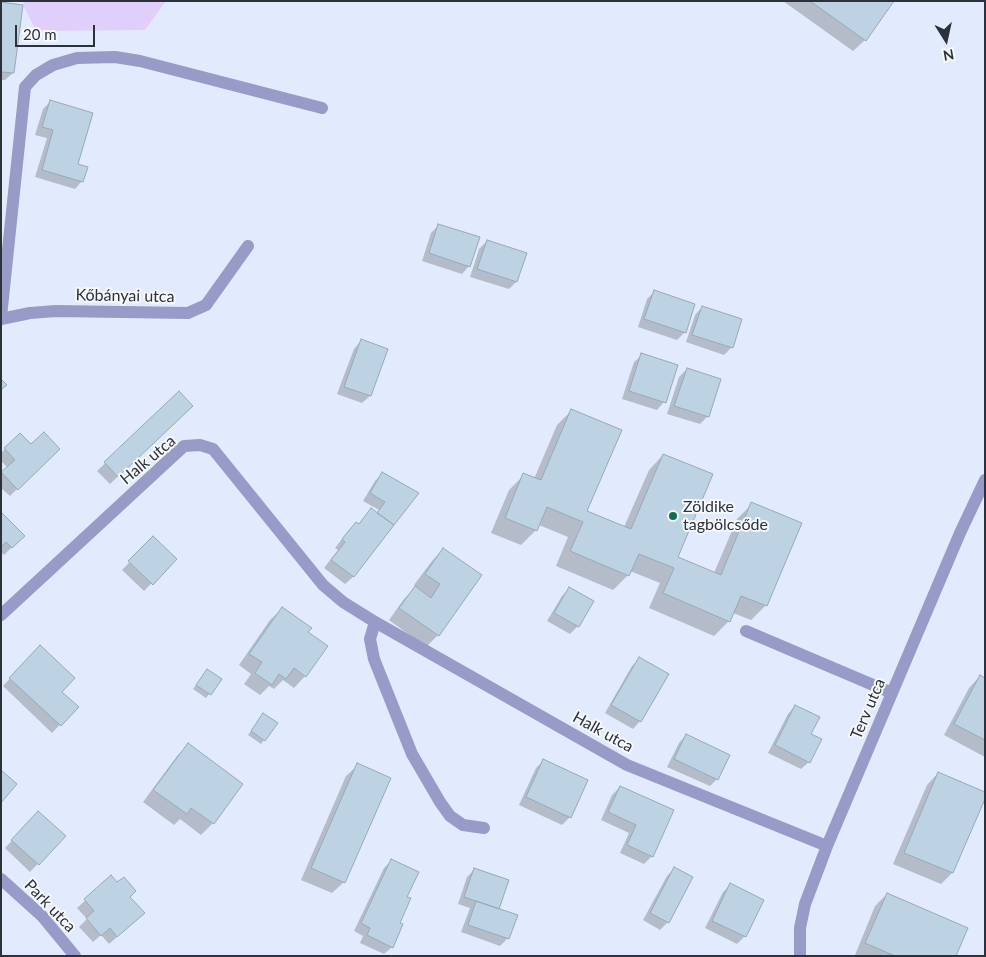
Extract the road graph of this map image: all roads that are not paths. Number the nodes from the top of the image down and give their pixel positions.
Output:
1 (322, 108) dead end
2 (248, 246) dead end
3 (1, 318) edge
4 (985, 480) edge
5 (1, 616) edge
6 (374, 622) junction
7 (746, 631) dead end
8 (892, 693) junction
9 (484, 828) dead end
10 (827, 846) junction
11 (1, 879) edge
12 (75, 956) edge
13 (800, 956) edge

1 - 3 street
2 - 3 street, Kőbányai utca
4 - 8 street, Terv utca
5 - 6 street, Halk utca
6 - 9 street
6 - 10 street, Halk utca
7 - 8 street
8 - 10 street, Terv utca
10 - 13 street, Terv utca
11 - 12 street, Park utca

